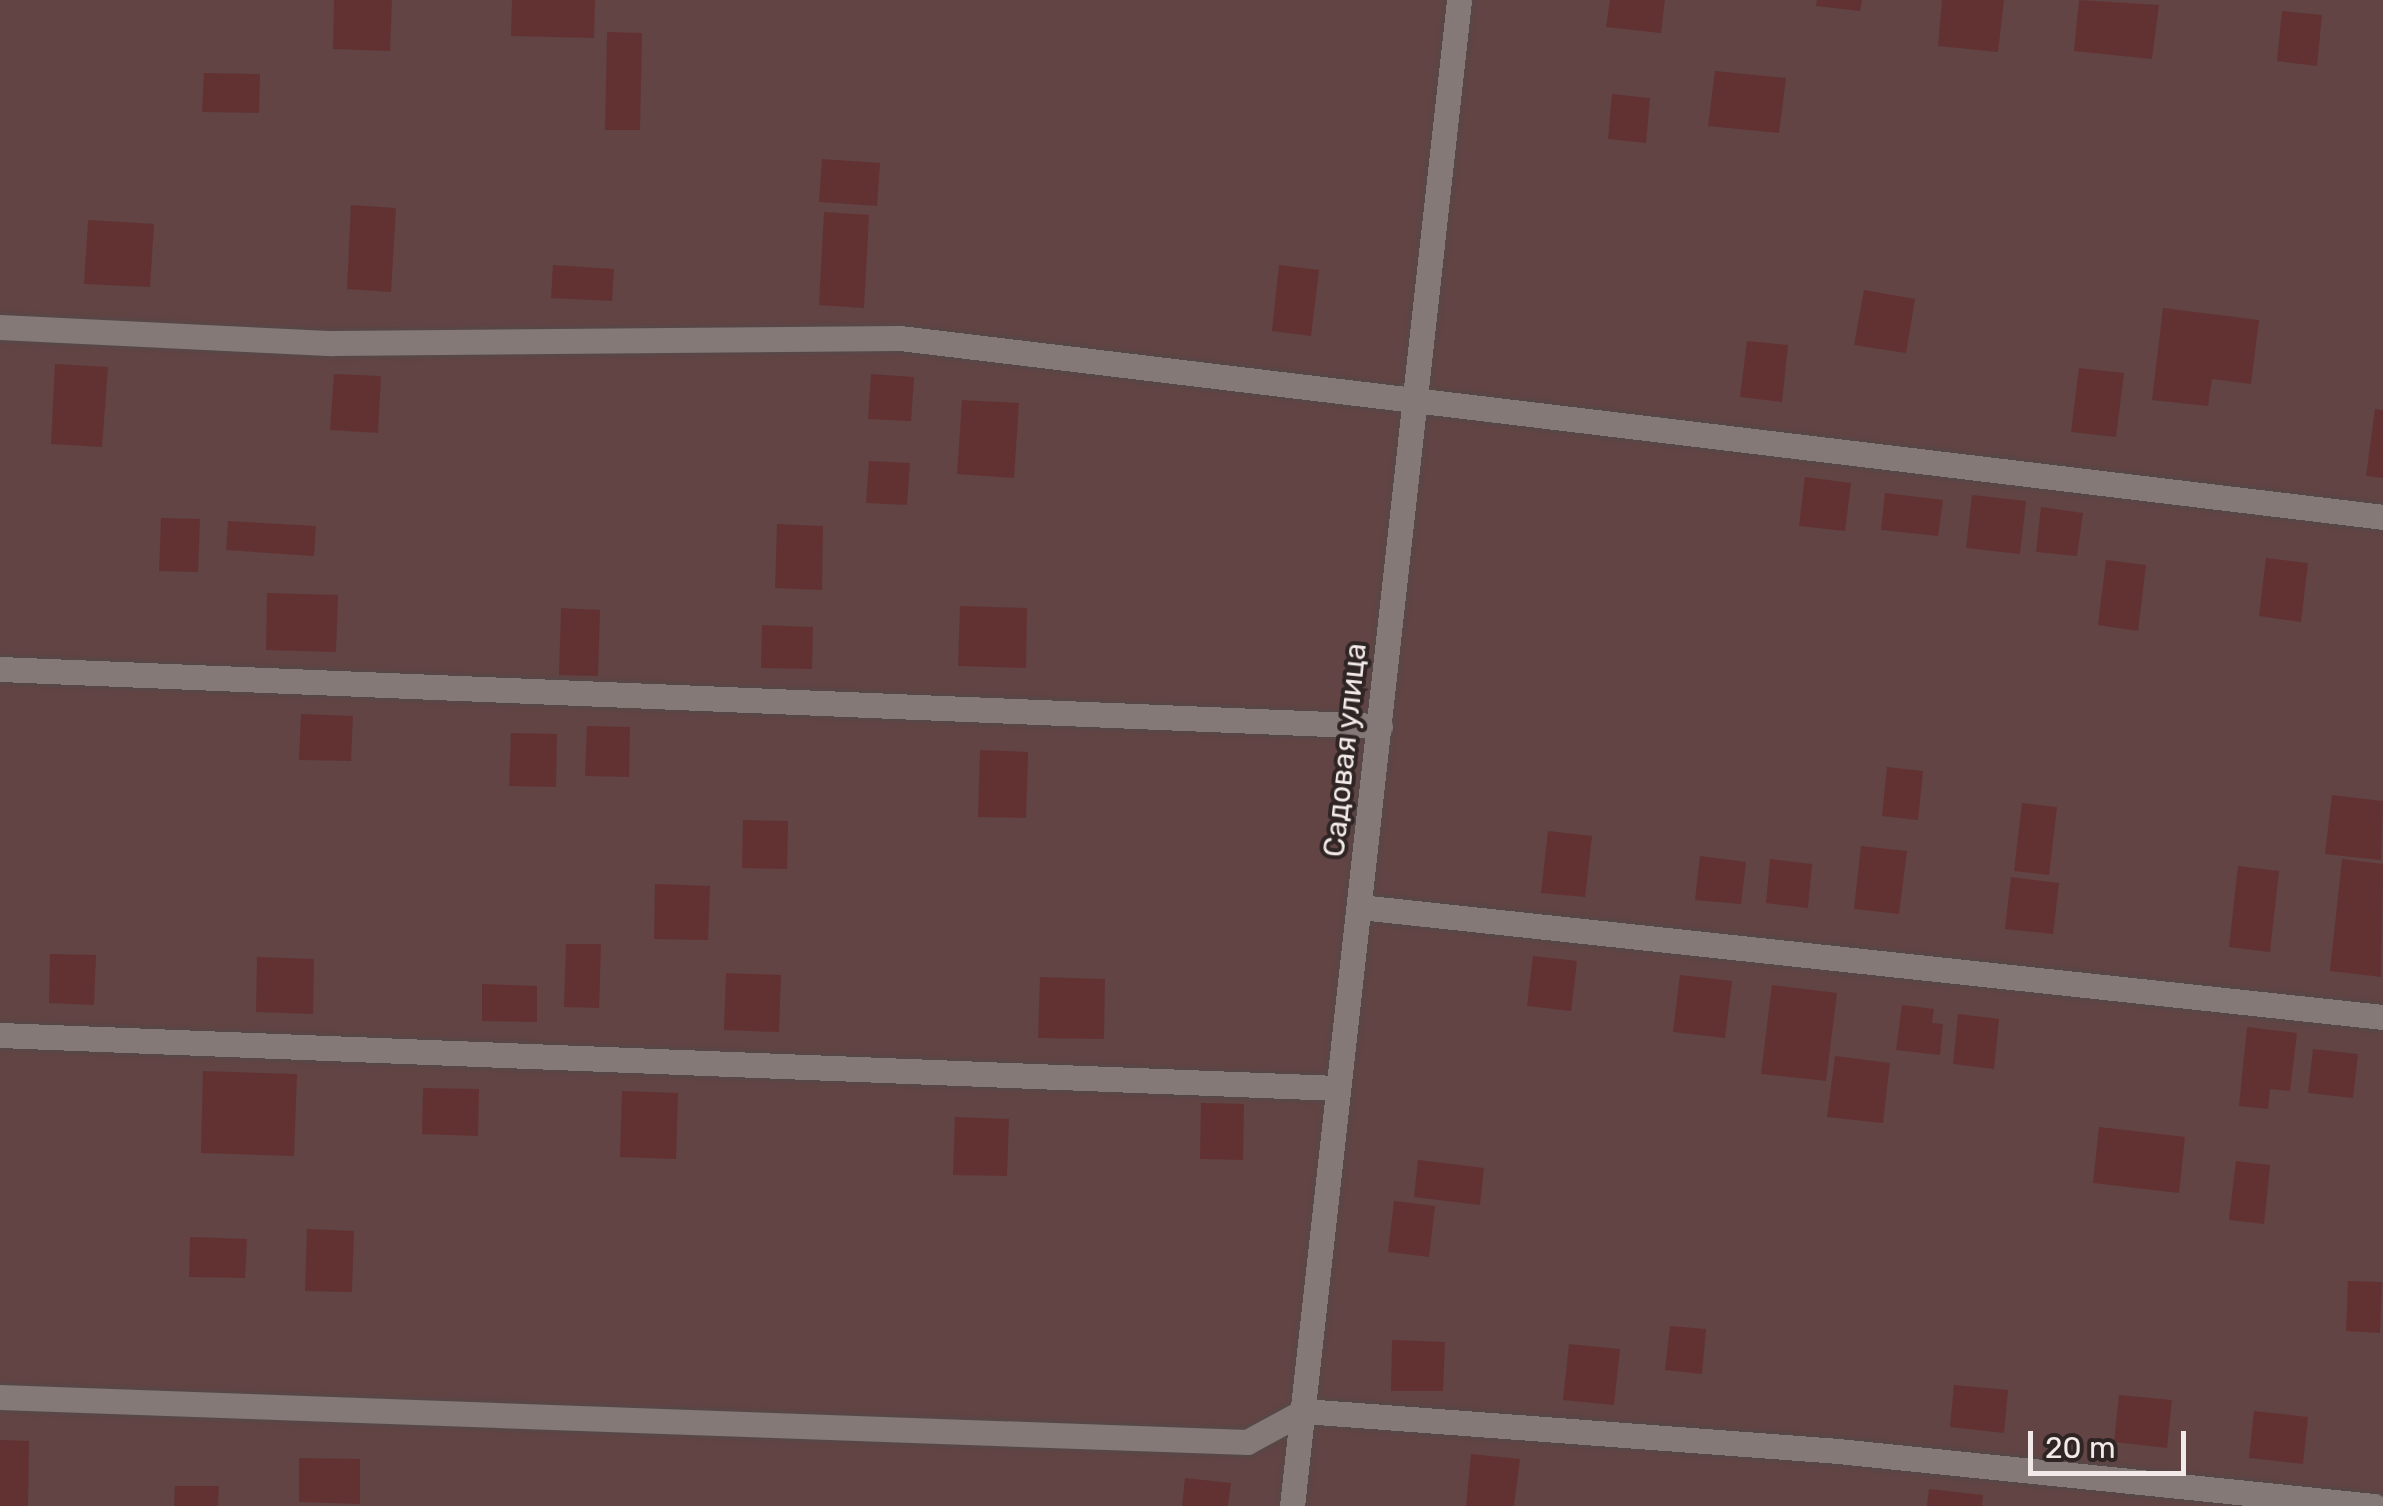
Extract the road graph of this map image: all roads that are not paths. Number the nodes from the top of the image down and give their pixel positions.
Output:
1 (1459, 0) edge
2 (0, 327) edge
3 (1415, 402) junction
4 (2383, 517) edge
5 (0, 669) edge
6 (1380, 726) junction
7 (1360, 907) junction
8 (2383, 1017) edge
9 (0, 1035) edge
10 (1338, 1088) junction
11 (0, 1397) edge
12 (1304, 1412) junction
13 (1292, 1506) edge
14 (2374, 1506) edge

1 - 3 lane, Садовая улица
2 - 3 lane
3 - 4 lane
3 - 6 lane, Садовая улица
5 - 6 lane
6 - 7 lane, Садовая улица
7 - 8 lane
7 - 10 lane, Садовая улица
9 - 10 lane
10 - 12 lane, Садовая улица
11 - 12 lane
12 - 13 lane, Садовая улица
12 - 14 lane

